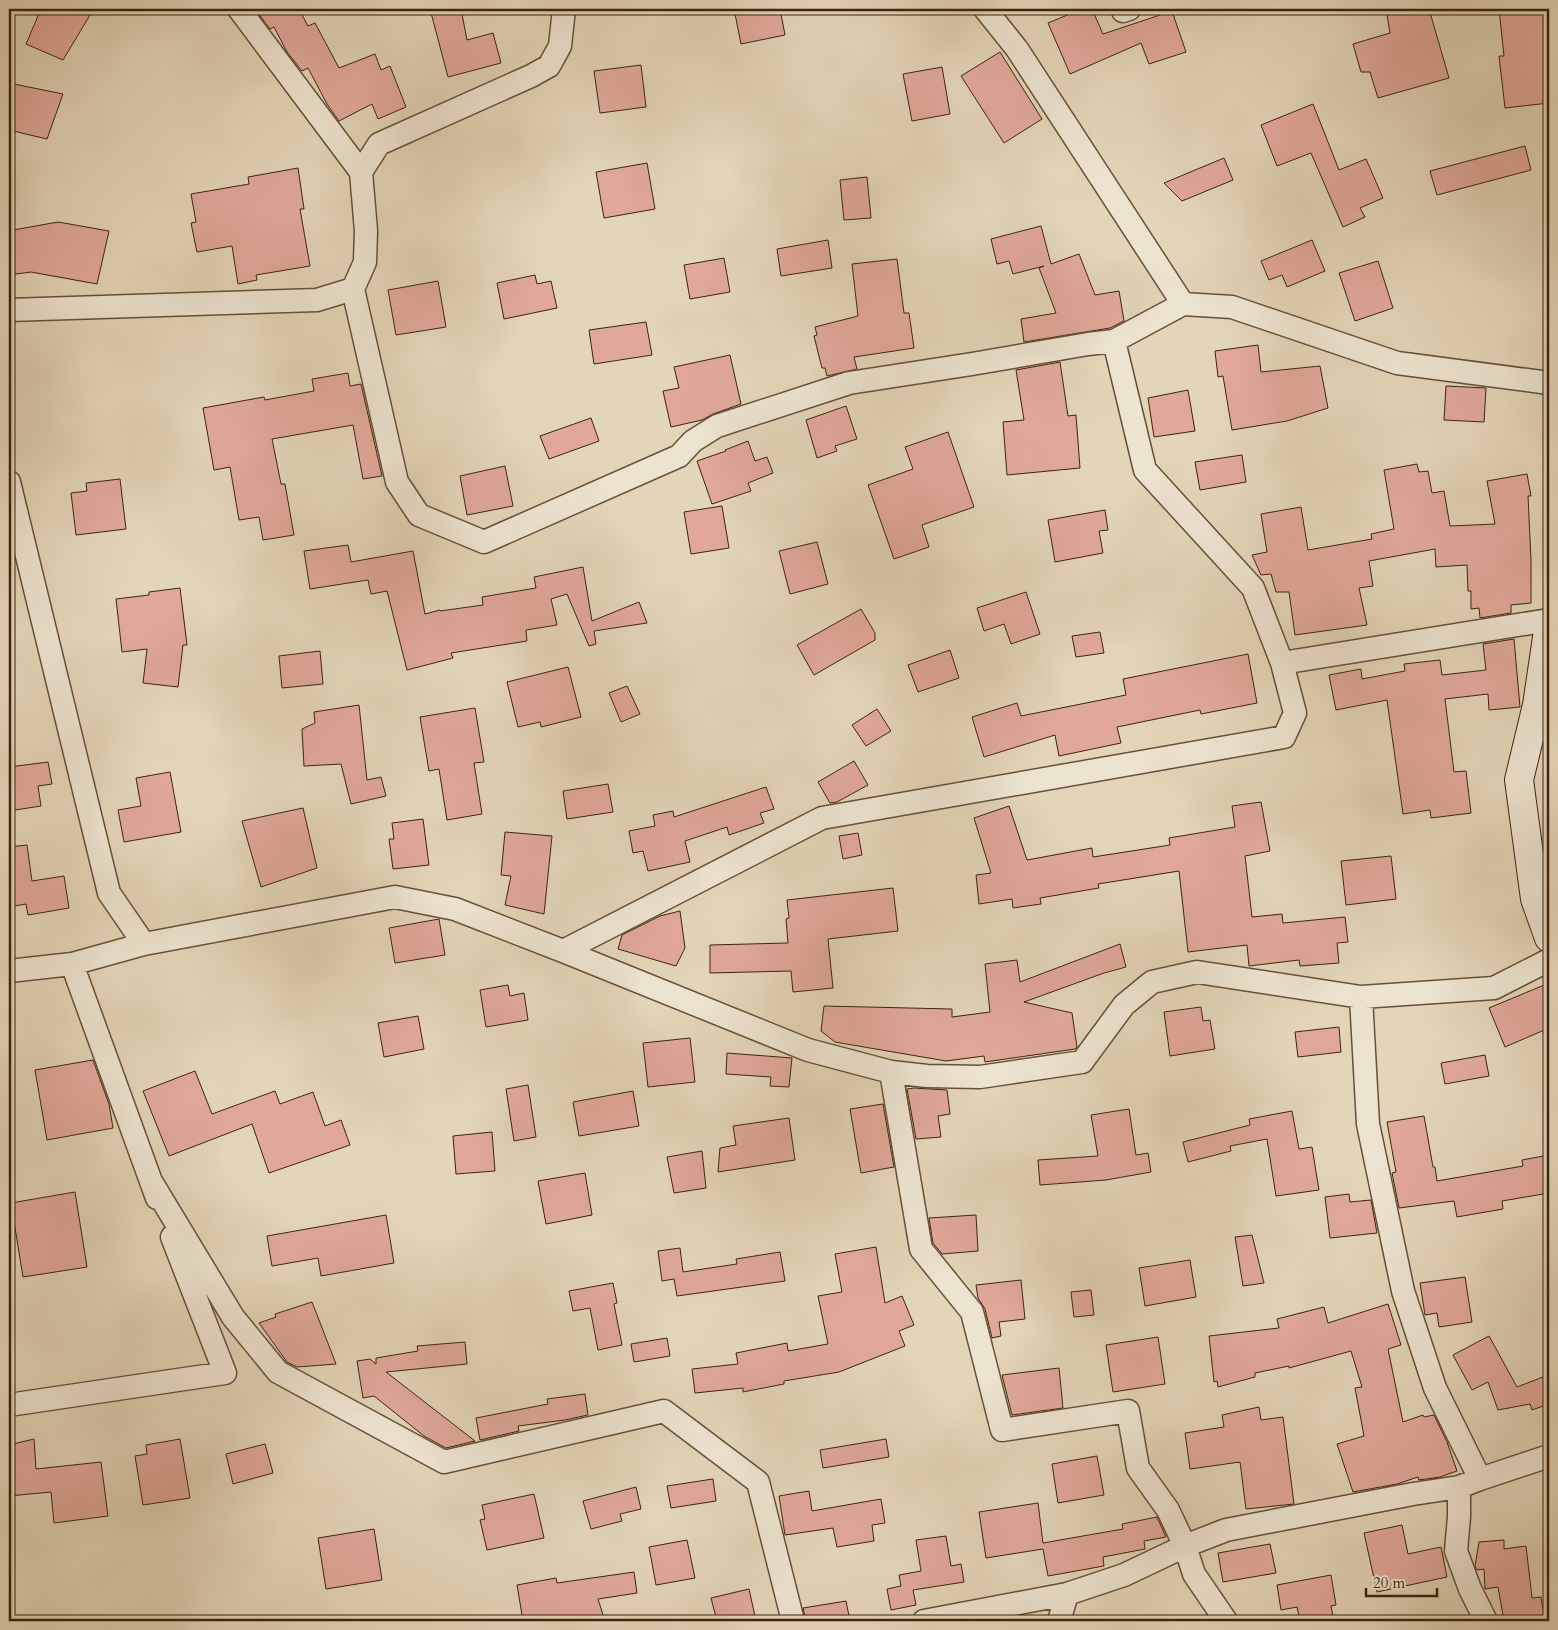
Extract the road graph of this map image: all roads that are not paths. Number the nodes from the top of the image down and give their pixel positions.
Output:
1 (239, 9) edge
2 (564, 9) edge
3 (985, 9) edge
4 (361, 172) junction
5 (353, 289) junction
6 (1183, 304) junction
7 (9, 310) edge
8 (1114, 341) junction
9 (1549, 383) edge
10 (9, 482) edge
11 (1549, 620) edge
12 (1549, 624) edge
13 (1282, 663) junction
14 (1549, 938) edge
15 (144, 944) junction
16 (563, 951) junction
17 (1549, 960) edge
18 (72, 964) junction
19 (9, 971) edge
20 (1361, 997) junction
21 (892, 1072) junction
22 (152, 1184) junction
23 (9, 1405) edge
24 (1549, 1456) edge
25 (1480, 1478) junction
26 (1459, 1487) junction
27 (1185, 1546) junction
28 (1067, 1594) junction
29 (793, 1621) edge
30 (924, 1621) edge
31 (1059, 1621) edge
32 (1226, 1621) edge
33 (1486, 1621) edge

1 - 4 street
2 - 4 street
3 - 6 street
4 - 5 street
5 - 7 street
5 - 8 street
6 - 8 street
6 - 9 street
8 - 13 street
10 - 15 street
11 - 13 street
12 - 14 street
13 - 16 street
15 - 16 street
15 - 18 street
16 - 21 street
17 - 20 street
18 - 19 street
18 - 22 street
20 - 21 street
20 - 25 street
21 - 27 street
22 - 23 street
22 - 29 street
24 - 25 street
25 - 26 street
26 - 27 street
26 - 33 street
27 - 28 street
27 - 32 street
28 - 30 street
28 - 31 street

